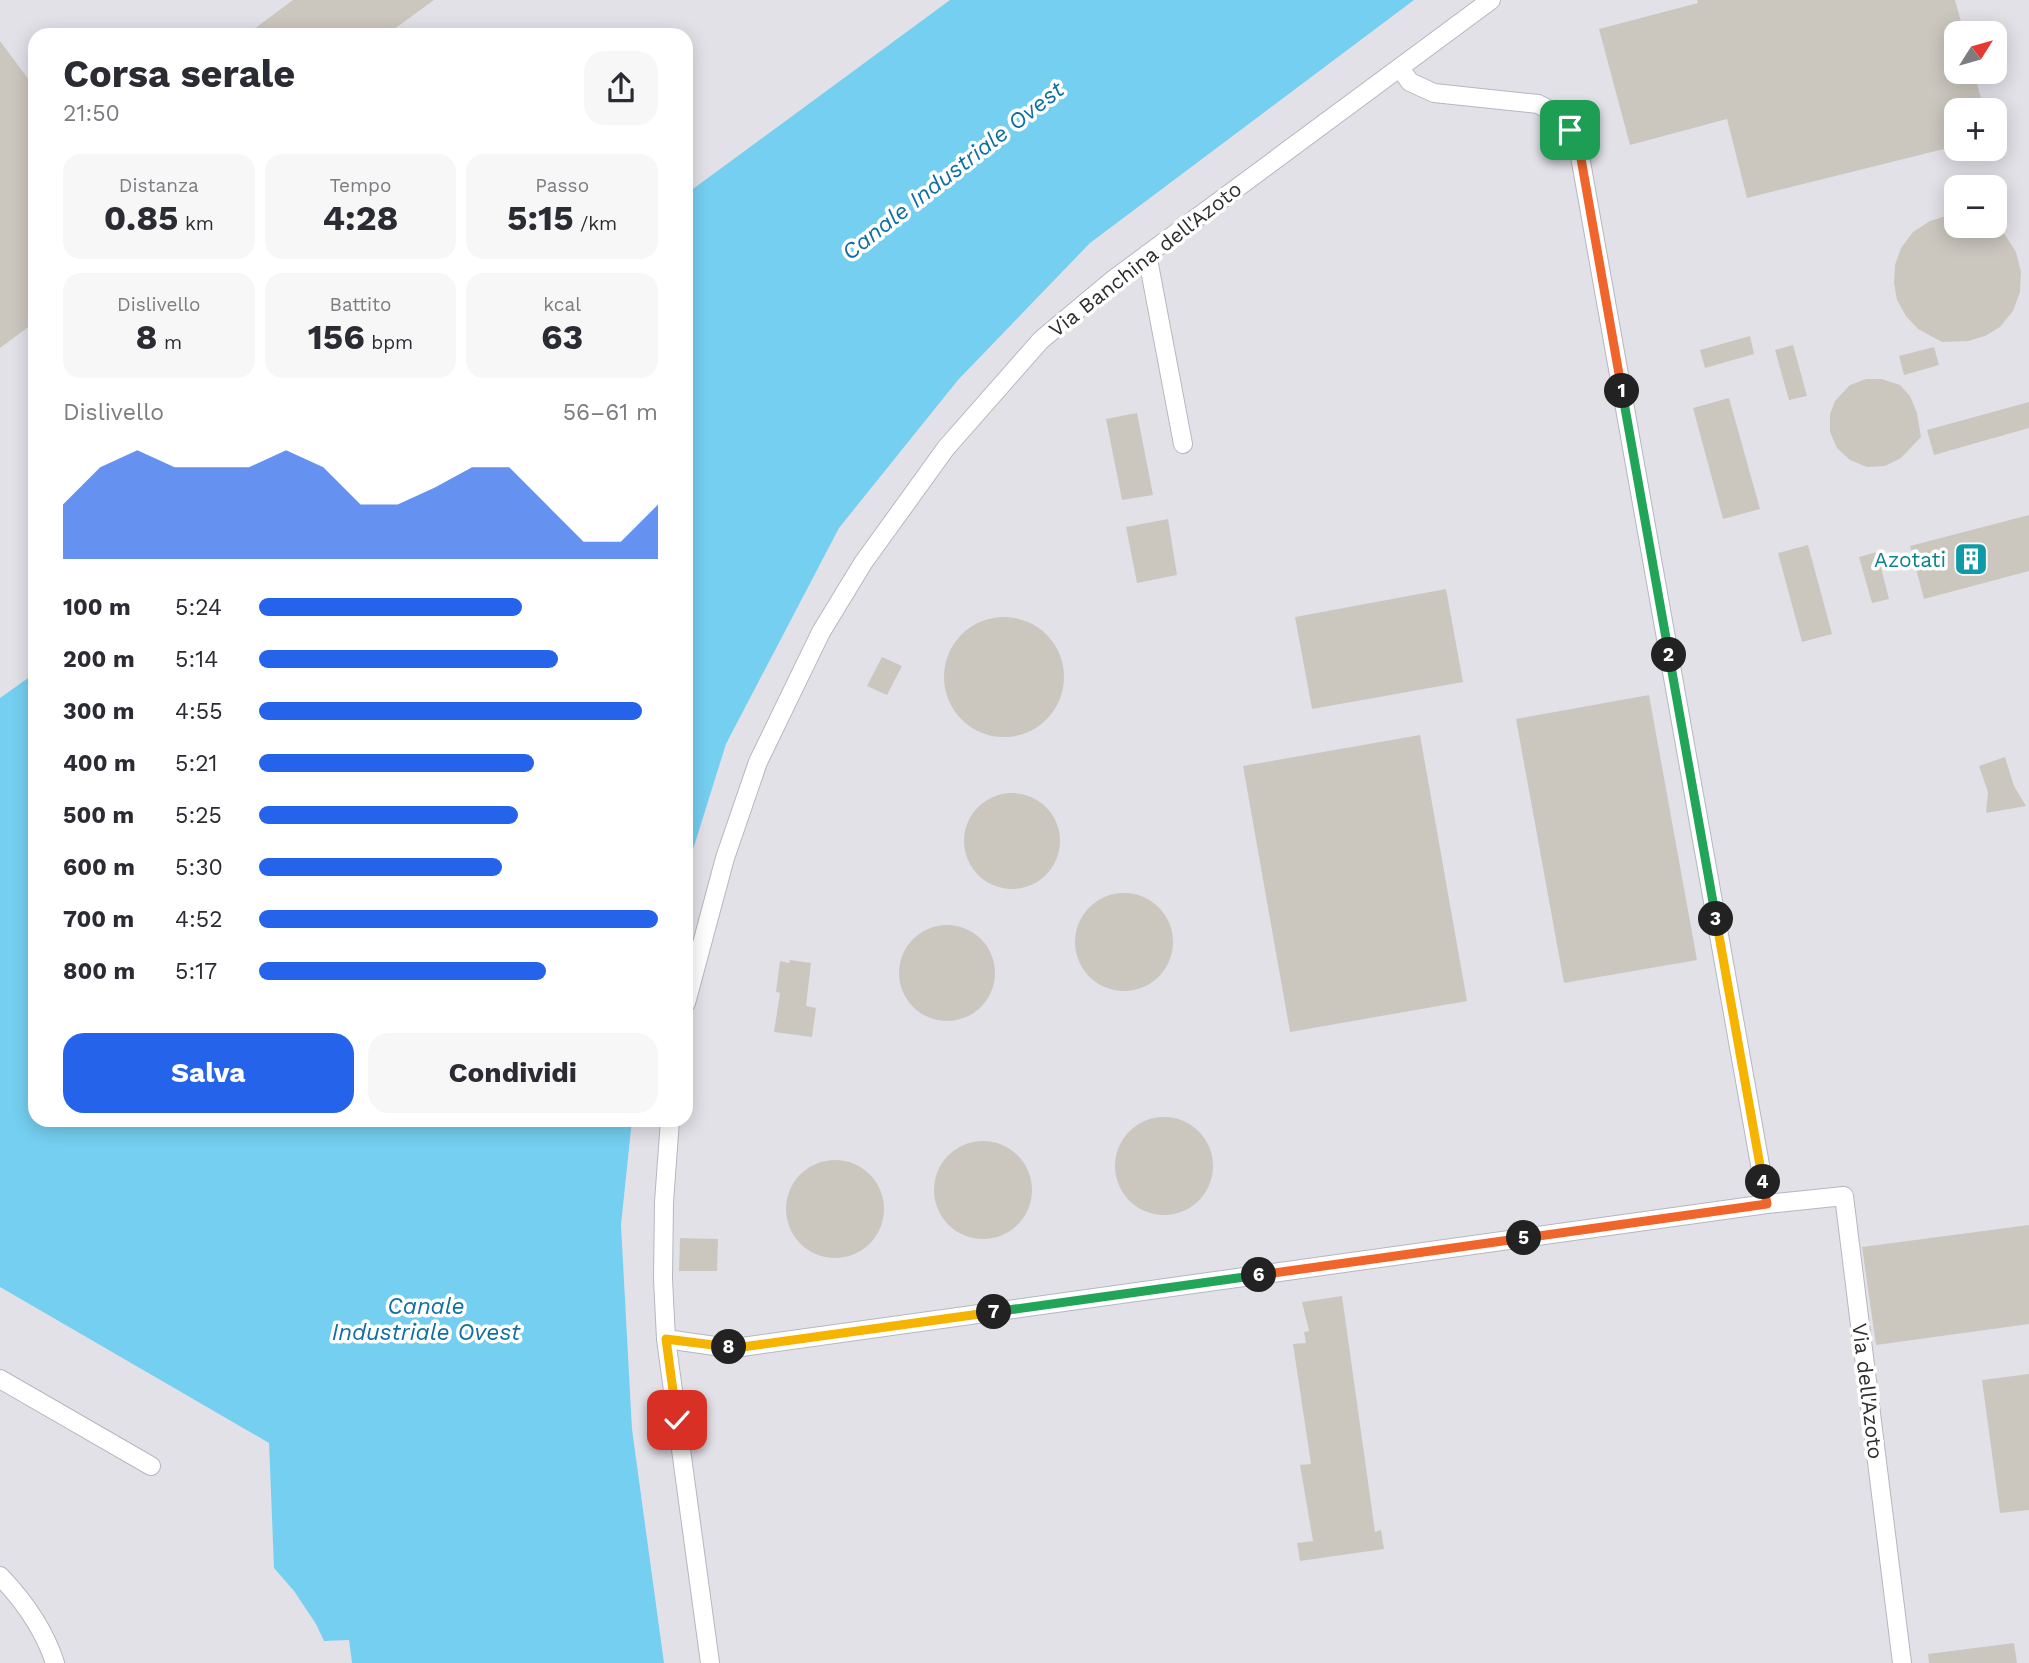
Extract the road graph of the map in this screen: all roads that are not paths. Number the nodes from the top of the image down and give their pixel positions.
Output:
1 (1491, 0) edge
2 (1400, 68) junction
3 (1147, 254) junction
4 (1183, 444) dead end
5 (693, 977) edge
6 (669, 1127) edge
7 (1767, 1204) junction
8 (666, 1339) junction
9 (0, 1379) edge
10 (151, 1466) dead end
11 (0, 1576) edge
12 (55, 1663) edge
13 (710, 1663) edge
14 (1902, 1663) edge

1 - 2 street, Via Banchina dell'Azoto
2 - 3 street, Via Banchina dell'Azoto
2 - 7 street
3 - 4 street
3 - 5 street, Via Banchina dell'Azoto
6 - 8 street
7 - 8 street
7 - 14 street, Via dell'Azoto
8 - 13 street
9 - 10 street
11 - 12 street

